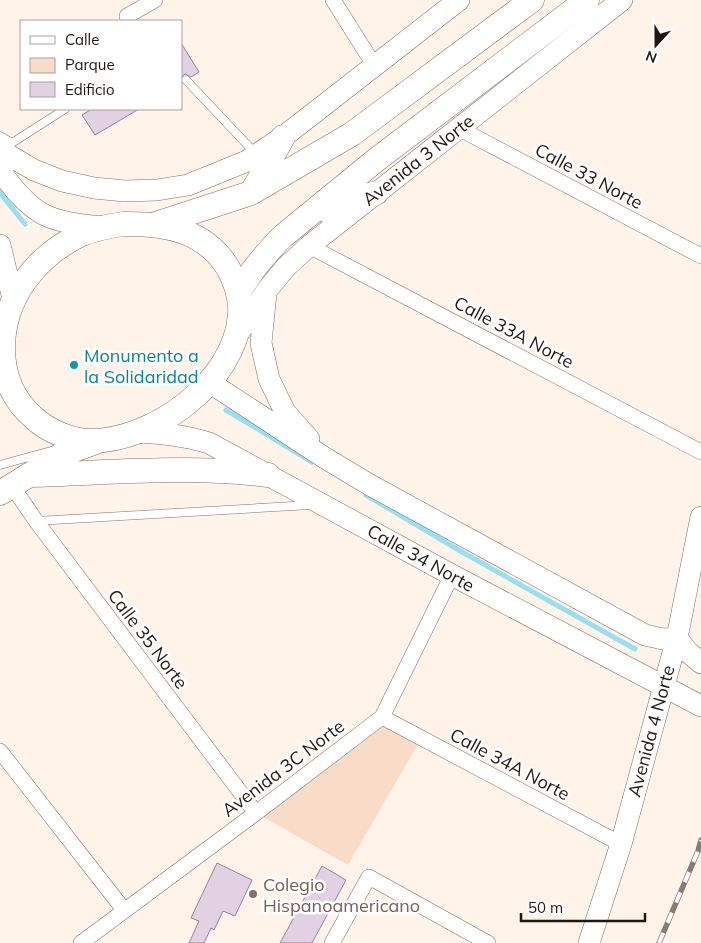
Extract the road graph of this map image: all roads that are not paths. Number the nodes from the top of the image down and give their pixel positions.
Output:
1 (155, 0) edge
2 (333, 0) edge
3 (459, 0) edge
4 (532, 0) edge
5 (587, 0) edge
6 (622, 0) edge
7 (127, 16) dead end
8 (374, 65) junction
9 (186, 80) dead end
10 (63, 110) edge
11 (460, 129) junction
12 (0, 136) edge
13 (283, 136) junction
14 (0, 150) edge
15 (256, 155) junction
16 (0, 170) edge
17 (252, 192) junction
18 (376, 193) junction
19 (311, 214) junction
20 (154, 225) junction
21 (103, 227) junction
22 (0, 246) edge
23 (309, 246) junction
24 (701, 256) edge
25 (267, 290) junction
26 (238, 294) junction
27 (13, 299) junction
28 (234, 340) junction
29 (1, 343) edge
30 (209, 382) junction
31 (135, 432) junction
32 (94, 440) junction
33 (701, 452) edge
34 (325, 458) junction
35 (0, 465) edge
36 (268, 476) junction
37 (14, 485) edge
38 (322, 504) junction
39 (701, 517) edge
40 (36, 521) junction
41 (452, 576) junction
42 (677, 638) junction
43 (701, 663) edge
44 (663, 686) junction
45 (701, 706) edge
46 (382, 717) junction
47 (0, 751) edge
48 (256, 814) junction
49 (621, 844) junction
50 (124, 910) junction
51 (81, 943) edge
52 (332, 943) edge
53 (488, 943) edge
54 (589, 943) edge

1 - 7 street
2 - 8 street
3 - 8 street
4 - 17 main road
5 - 19 main road, Avenida 3 Norte
6 - 11 street, Avenida 3 Norte
8 - 13 street
9 - 15 lane
10 - 12 lane
11 - 18 street, Avenida 3 Norte
11 - 24 street, Calle 33 Norte
13 - 15 street
13 - 17 main road
14 - 15 street
16 - 21 street
17 - 20 main road
18 - 19 main road
18 - 23 street, Avenida 3 Norte
19 - 26 main road, Avenida 3 Norte
20 - 21 main road
20 - 26 main road
21 - 27 main road
22 - 27 street
23 - 25 street, Avenida 3 Norte
23 - 33 street, Calle 33A Norte
25 - 28 street, Avenida 3 Norte
25 - 34 street
26 - 28 main road
27 - 29 main road
28 - 30 main road
29 - 32 main road
30 - 31 main road
30 - 34 street
31 - 32 main road
31 - 36 street, Calle 34 Norte
32 - 35 lane
32 - 37 main road
34 - 42 street
36 - 37 main road
36 - 38 street, Calle 34 Norte
37 - 40 street, Calle 35 Norte
38 - 40 lane
38 - 41 street, Calle 34 Norte
39 - 42 street, Avenida 4 Norte
40 - 48 street, Calle 35 Norte
41 - 44 street, Calle 34 Norte
41 - 46 street, Avenida 3C Norte
42 - 43 street
42 - 44 street, Avenida 4 Norte
44 - 45 street, Calle 34 Norte
44 - 49 street, Avenida 4 Norte
46 - 48 street, Avenida 3C Norte
46 - 49 street, Calle 34A Norte
47 - 50 street
48 - 50 street, Avenida 3C Norte
49 - 54 street, Avenida 4 Norte
50 - 51 street, Avenida 3C Norte
52 - 53 street

